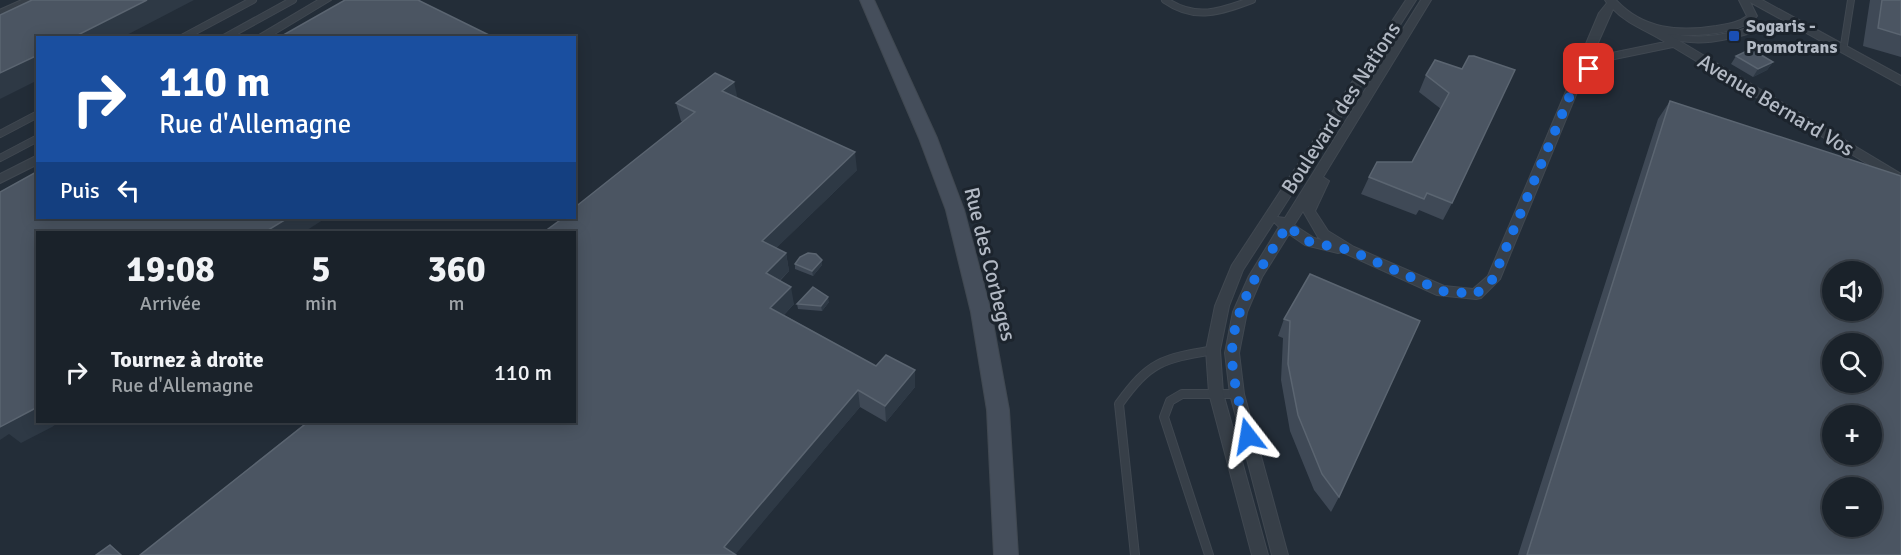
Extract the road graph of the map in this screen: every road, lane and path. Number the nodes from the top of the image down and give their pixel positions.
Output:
1 (29, 0) edge
2 (253, 0) edge
3 (293, 0) edge
4 (326, 0) edge
5 (867, 0) edge
6 (1165, 0) edge
7 (1252, 0) edge
8 (1411, 0) edge
9 (1426, 0) edge
10 (1744, 0) edge
11 (1754, 0) edge
12 (1851, 0) edge
13 (1611, 1) edge
14 (0, 13) edge
15 (1652, 29) junction
16 (186, 36) edge
17 (228, 36) edge
18 (263, 36) edge
19 (1675, 43) junction
20 (1840, 47) junction
21 (1576, 81) junction
22 (1901, 81) edge
23 (36, 115) edge
24 (1350, 124) junction
25 (0, 134) edge
26 (1324, 135) junction
27 (36, 139) edge
28 (0, 158) edge
29 (36, 160) edge
30 (0, 179) edge
31 (1901, 180) edge
32 (1287, 226) junction
33 (1349, 250) junction
34 (1213, 350) junction
35 (1216, 393) junction
36 (1237, 394) junction
37 (1006, 555) edge
38 (1135, 555) edge
39 (1209, 555) edge
40 (1260, 555) edge
41 (1280, 555) edge

1 - 14 lane
2 - 16 lane
3 - 17 lane
4 - 18 street
5 - 37 street, Rue des Corbeges
6 - 7 lane
8 - 26 street, Boulevard des Nations
9 - 24 street, Boulevard des Nations
10 - 15 street
11 - 20 street
12 - 20 lane
13 - 15 street, Avenue Bernard Vos
13 - 21 street
15 - 19 street, Avenue Bernard Vos
19 - 21 street
19 - 31 street, Avenue Bernard Vos
20 - 22 street
21 - 33 street
23 - 25 lane
24 - 32 street, Boulevard des Nations
24 - 33 street
26 - 32 street
26 - 34 street, Boulevard des Nations
27 - 28 lane
29 - 30 street
32 - 33 street
32 - 36 street, Boulevard des Nations
34 - 35 street, Boulevard des Nations
34 - 38 lane
35 - 36 lane
35 - 39 lane
35 - 40 street, Boulevard des Nations
36 - 41 street, Boulevard des Nations

